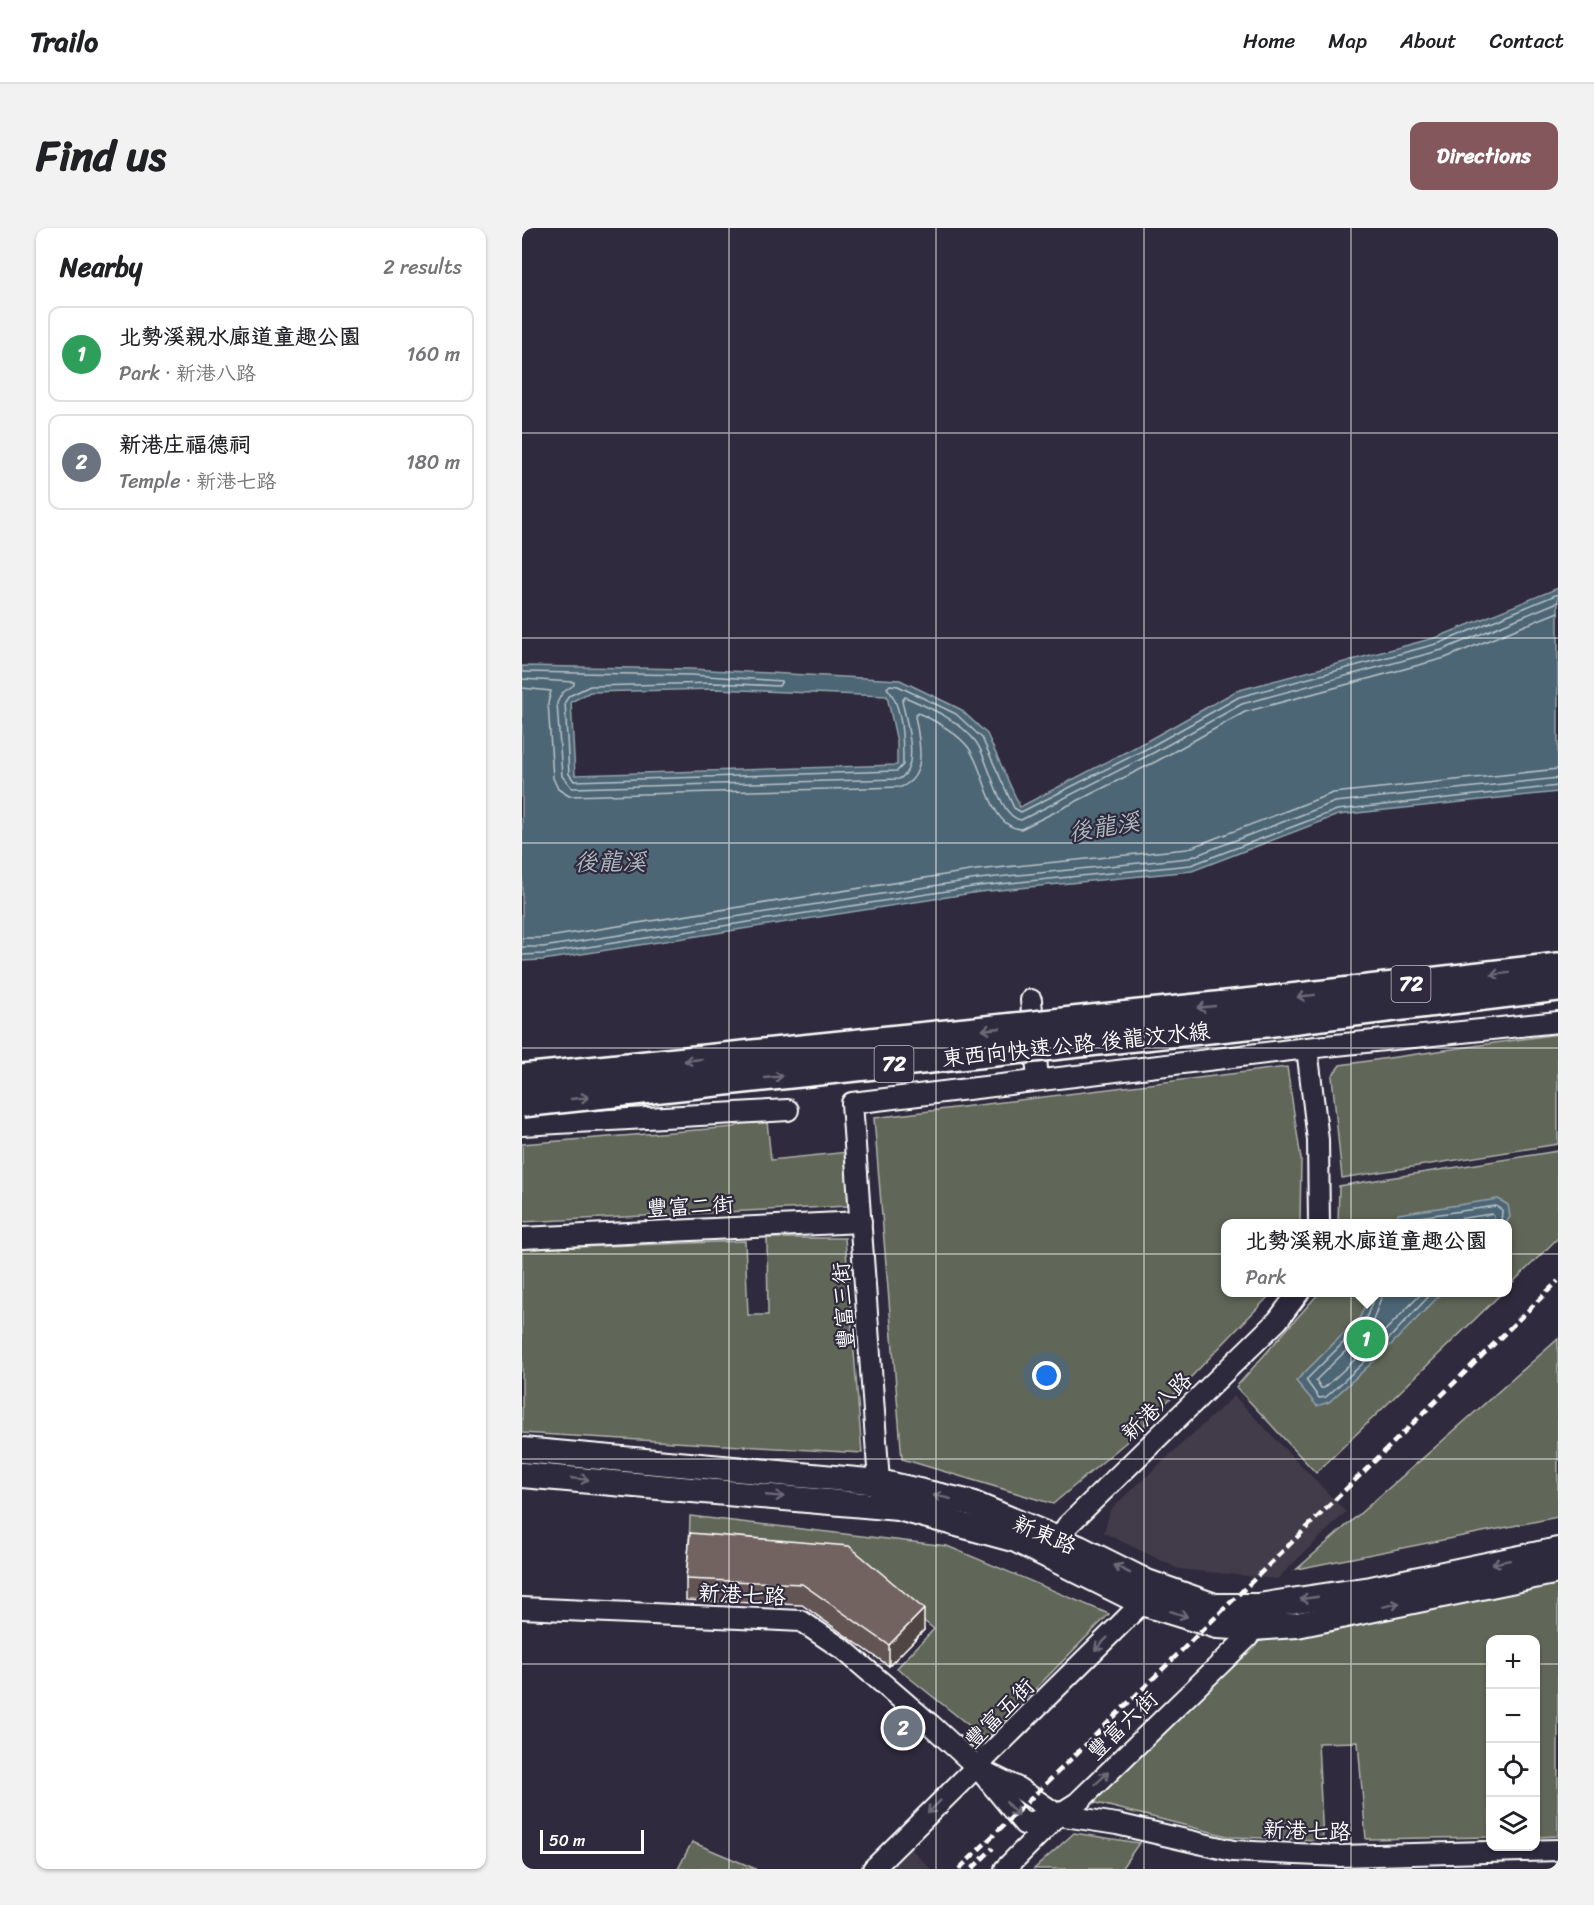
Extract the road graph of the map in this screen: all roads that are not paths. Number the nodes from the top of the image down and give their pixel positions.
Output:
1 (1558, 967) edge
2 (1558, 987) edge
3 (1031, 1000) dead end
4 (1558, 1006) edge
5 (1265, 1012) junction
6 (1315, 1017) junction
7 (1558, 1022) edge
8 (1307, 1048) junction
9 (522, 1078) edge
10 (1038, 1080) junction
11 (525, 1109) edge
12 (788, 1110) dead end
13 (1319, 1219) edge
14 (861, 1222) junction
15 (522, 1238) edge
16 (1296, 1297) edge
17 (522, 1450) edge
18 (522, 1474) edge
19 (880, 1493) junction
20 (1056, 1548) junction
21 (1558, 1550) edge
22 (1558, 1571) edge
23 (1145, 1593) junction
24 (522, 1608) edge
25 (1255, 1617) junction
26 (978, 1768) junction
27 (1058, 1815) junction
28 (1558, 1850) edge
29 (873, 1869) edge
30 (1005, 1869) edge

1 -> 5 highway, 東西向快速公路 後龍汶水線 / 72
2 - 6 highway, 東西向快速公路 後龍汶水線 / 72
3 - 10 street
4 - 6 highway
5 - 6 highway, 東西向快速公路 後龍汶水線 / 72
5 -> 9 highway, 東西向快速公路 後龍汶水線 / 72, bridge
11 -> 5 highway, 東西向快速公路 後龍汶水線 / 72, bridge
7 - 8 street
8 - 10 street
8 - 13 street
10 - 14 street, 豐富三街
11 - 12 street
14 - 15 street, 豐富二街
14 - 19 street, 豐富三街
16 - 20 street, 新港八路
17 - 19 main road, 新東路
18 -> 19 main road, 新東路
19 - 20 main road, 新東路
20 - 23 main road, 新東路
21 -> 25 main road, 新東路
25 -> 22 main road, 新東路
23 - 25 main road, 新東路
23 -> 26 street, 豐富五街
24 - 26 street, 新港七路
27 -> 25 street, 豐富六街
26 - 27 street, 新港七路
26 -> 27 street, 新港七路
26 -> 29 street, 豐富五街
27 - 28 street, 新港七路
27 - 30 street, 豐富六街

